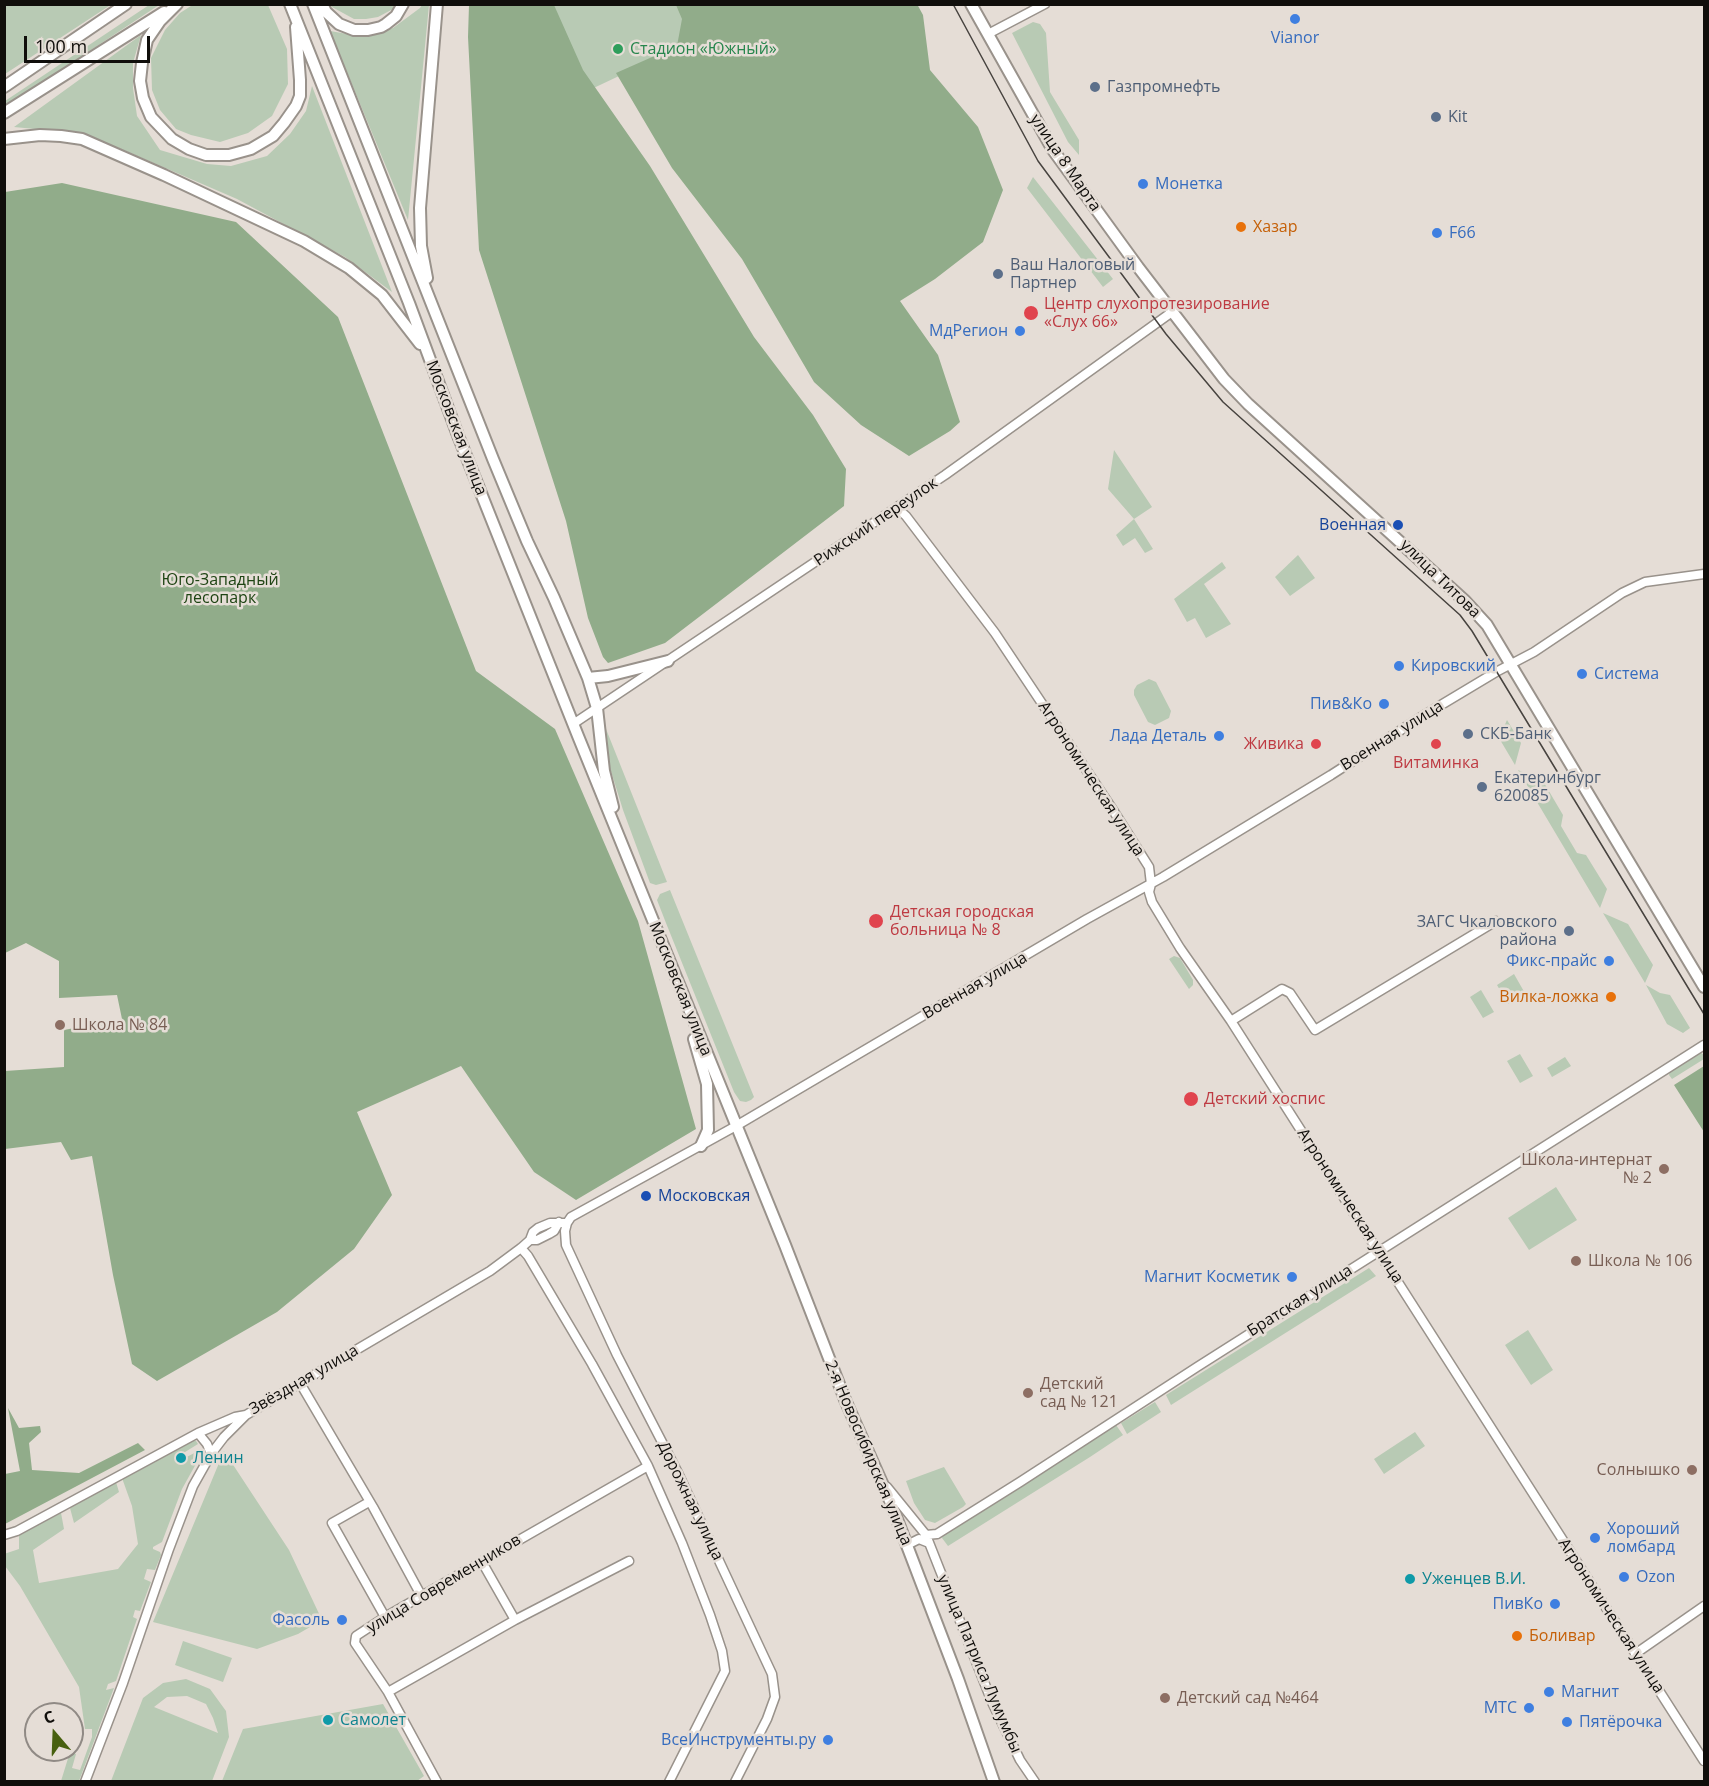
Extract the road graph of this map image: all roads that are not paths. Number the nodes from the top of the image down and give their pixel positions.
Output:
1 (126, 4) edge
2 (176, 4) edge
3 (313, 4) edge
4 (322, 4) edge
5 (403, 4) edge
6 (437, 4) edge
7 (972, 4) edge
8 (1045, 4) edge
9 (292, 10) edge
10 (988, 34) junction
11 (4, 87) edge
12 (4, 114) edge
13 (4, 139) edge
14 (430, 299) junction
15 (1172, 312) junction
16 (426, 352) junction
17 (897, 508) junction
18 (1704, 574) edge
19 (668, 661) junction
20 (1510, 664) junction
21 (588, 678) junction
22 (597, 708) junction
23 (573, 724) junction
24 (625, 851) junction
25 (1151, 884) junction
26 (1496, 921) dead end
27 (1704, 987) edge
28 (1231, 1021) junction
29 (694, 1024) junction
30 (1704, 1045) edge
31 (736, 1126) junction
32 (701, 1146) junction
33 (563, 1223) junction
34 (538, 1228) joint
35 (530, 1240) junction
36 (521, 1248) junction
37 (1379, 1252) junction
38 (300, 1383) junction
39 (246, 1415) junction
40 (198, 1433) junction
41 (211, 1454) junction
42 (648, 1466) junction
43 (881, 1480) junction
44 (369, 1502) junction
45 (4, 1535) edge
46 (928, 1539) junction
47 (907, 1545) junction
48 (630, 1561) dead end
49 (482, 1562) junction
50 (422, 1598) junction
51 (1704, 1606) edge
52 (385, 1617) junction
53 (515, 1620) junction
54 (1635, 1654) junction
55 (388, 1692) junction
56 (1704, 1761) edge
57 (85, 1782) edge
58 (437, 1782) edge
59 (669, 1782) edge
60 (735, 1782) edge
61 (994, 1782) edge
62 (1035, 1782) edge

1 - 11 main road
2 - 9 main road
2 - 12 main road
3 - 14 main road, Московская улица
4 - 5 main road
6 - 14 main road
7 - 10 main road, улица 8 Марта
8 - 10 street
9 - 16 main road, Московская улица
10 - 15 main road, улица 8 Марта
13 - 16 main road
14 - 21 main road, Московская улица
15 - 17 street, Рижский переулок
15 - 20 main road, улица Титова
16 - 23 main road, Московская улица
17 - 19 street, Рижский переулок
17 - 25 street, Агрономическая улица
18 - 20 street, Военная улица
19 - 21 main road
19 - 22 street, Рижский переулок
20 - 25 street, Военная улица
20 - 27 main road, улица Титова
21 - 22 main road, Московская улица
22 - 23 street, Рижский переулок
22 - 24 main road, Московская улица
23 - 24 main road, Московская улица
24 - 29 main road, Московская улица
25 - 28 street, Агрономическая улица
25 - 31 street, Военная улица
26 - 28 street
28 - 37 street, Агрономическая улица
29 - 31 main road, Московская улица
29 - 32 main road
30 - 37 street, Братская улица
31 - 32 street, Военная улица
31 - 43 main road, 2-я Новосибирская улица
32 - 33 street, Военная улица
33 - 34 street, Военная улица
33 - 35 street, Военная улица
33 - 60 street, Дорожная улица
34 - 35 street, Звёздная улица
35 - 36 street, Звёздная улица
36 - 38 street, Звёздная улица
36 - 42 street
37 - 46 street, Братская улица
37 - 54 street, Агрономическая улица
38 - 39 street, Звёздная улица
38 - 44 street
39 - 40 street, Звёздная улица
39 - 41 street
40 - 41 street
40 - 45 street, Звёздная улица
41 - 57 street
42 - 49 street, улица Современников
42 - 59 street
43 - 46 street, улица Патриса Лумумбы
43 - 47 main road, 2-я Новосибирская улица
44 - 50 street
44 - 52 street
46 - 47 street, Братская улица
46 - 62 street, улица Патриса Лумумбы
47 - 61 main road, 2-я Новосибирская улица
48 - 53 street
49 - 50 street, улица Современников
49 - 53 street
50 - 52 street, улица Современников
51 - 54 street
52 - 55 street, улица Современников
53 - 55 street
54 - 56 street, Агрономическая улица
55 - 58 street, улица Современников

